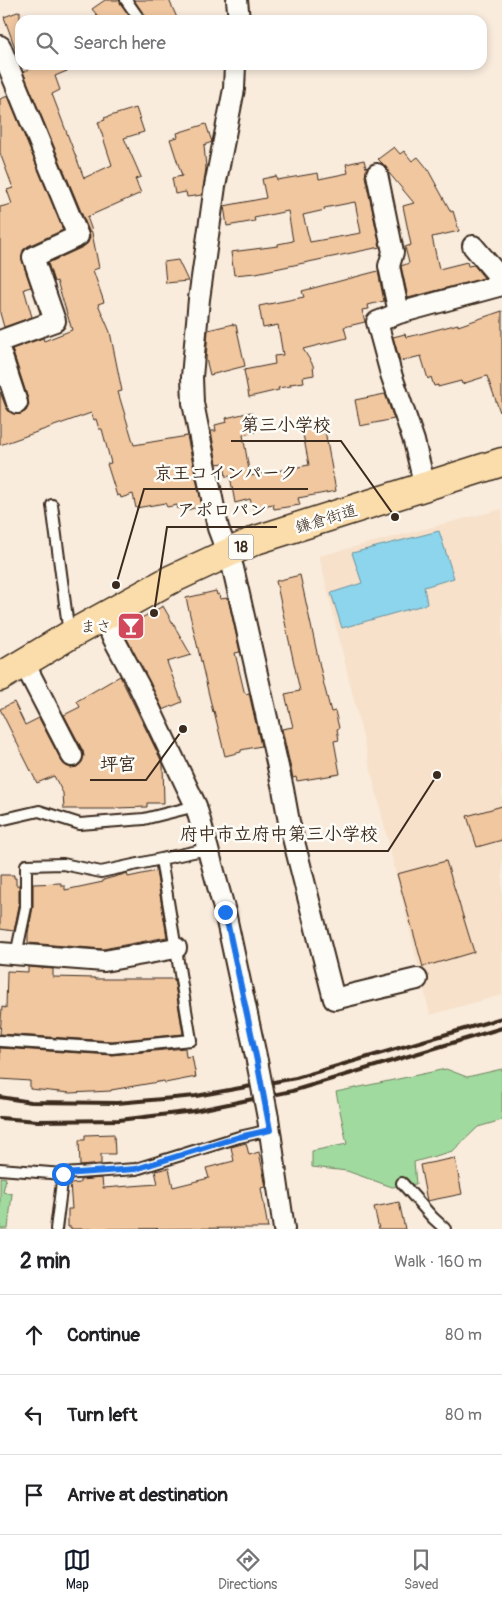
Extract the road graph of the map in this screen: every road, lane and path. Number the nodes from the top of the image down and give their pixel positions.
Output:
1 (126, 0) edge
2 (237, 0) edge
3 (136, 15) edge
4 (238, 15) edge
5 (0, 46) edge
6 (236, 70) edge
7 (5, 76) edge
8 (377, 174) dead end
9 (473, 246) dead end
10 (502, 280) edge
11 (502, 285) edge
12 (399, 313) junction
13 (0, 340) edge
14 (0, 351) edge
15 (17, 403) dead end
16 (502, 462) edge
17 (425, 487) junction
18 (52, 506) dead end
19 (227, 553) junction
20 (102, 617) junction
21 (70, 635) junction
22 (24, 663) junction
23 (0, 677) edge
24 (72, 756) dead end
25 (196, 806) junction
26 (0, 820) edge
27 (207, 849) junction
28 (161, 859) junction
29 (176, 948) junction
30 (4, 954) edge
31 (417, 980) dead end
32 (0, 1041) edge
33 (269, 1124) junction
34 (0, 1169) edge
35 (63, 1174) junction
36 (402, 1184) dead end
37 (56, 1229) edge
38 (284, 1229) edge
39 (445, 1229) edge

1 - 3 lane
2 - 4 street
5 - 7 street
6 - 19 street
7 - 13 street
8 - 12 street
9 - 10 street
11 - 12 street
12 - 17 street
14 - 15 street
16 - 17 main road, 鎌倉街道 / 18
17 - 19 main road, 鎌倉街道 / 18
18 - 21 lane
19 - 20 main road, 鎌倉街道 / 18
19 - 31 street
20 - 21 main road, 鎌倉街道 / 18
20 - 25 street
21 - 22 main road, 鎌倉街道 / 18
22 - 23 main road, 鎌倉街道 / 18
22 - 24 street
25 - 26 lane
25 - 27 street
27 - 28 lane
27 - 33 street, bridge
28 - 29 lane
28 - 30 lane
29 - 30 street
29 - 32 lane
33 - 35 lane
33 - 38 street
34 - 35 lane
35 - 37 lane
36 - 39 lane

